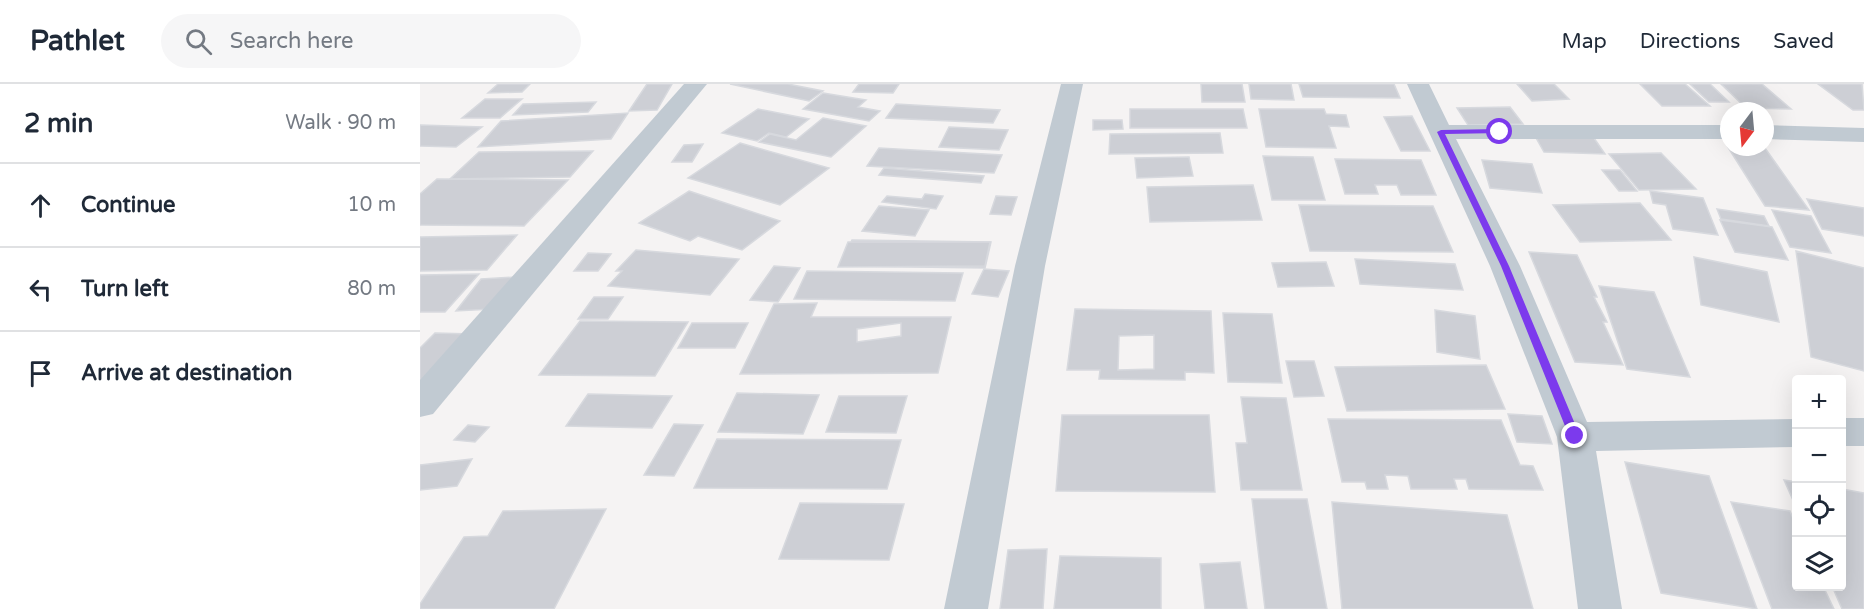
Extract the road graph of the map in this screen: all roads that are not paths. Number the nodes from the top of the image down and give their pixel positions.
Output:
1 (696, 84) edge
2 (1072, 84) edge
3 (1418, 84) edge
4 (1441, 132) junction
5 (1720, 132) edge
6 (1774, 132) edge
7 (1864, 135) edge
8 (420, 404) edge
9 (1846, 432) edge
10 (1864, 432) edge
11 (1792, 433) edge
12 (1575, 436) junction
13 (966, 609) edge
14 (1600, 609) edge

1 - 8 street
2 - 13 street
3 - 4 street
4 - 5 street
4 - 12 street
6 - 7 street
9 - 10 street
11 - 12 street
12 - 14 street

